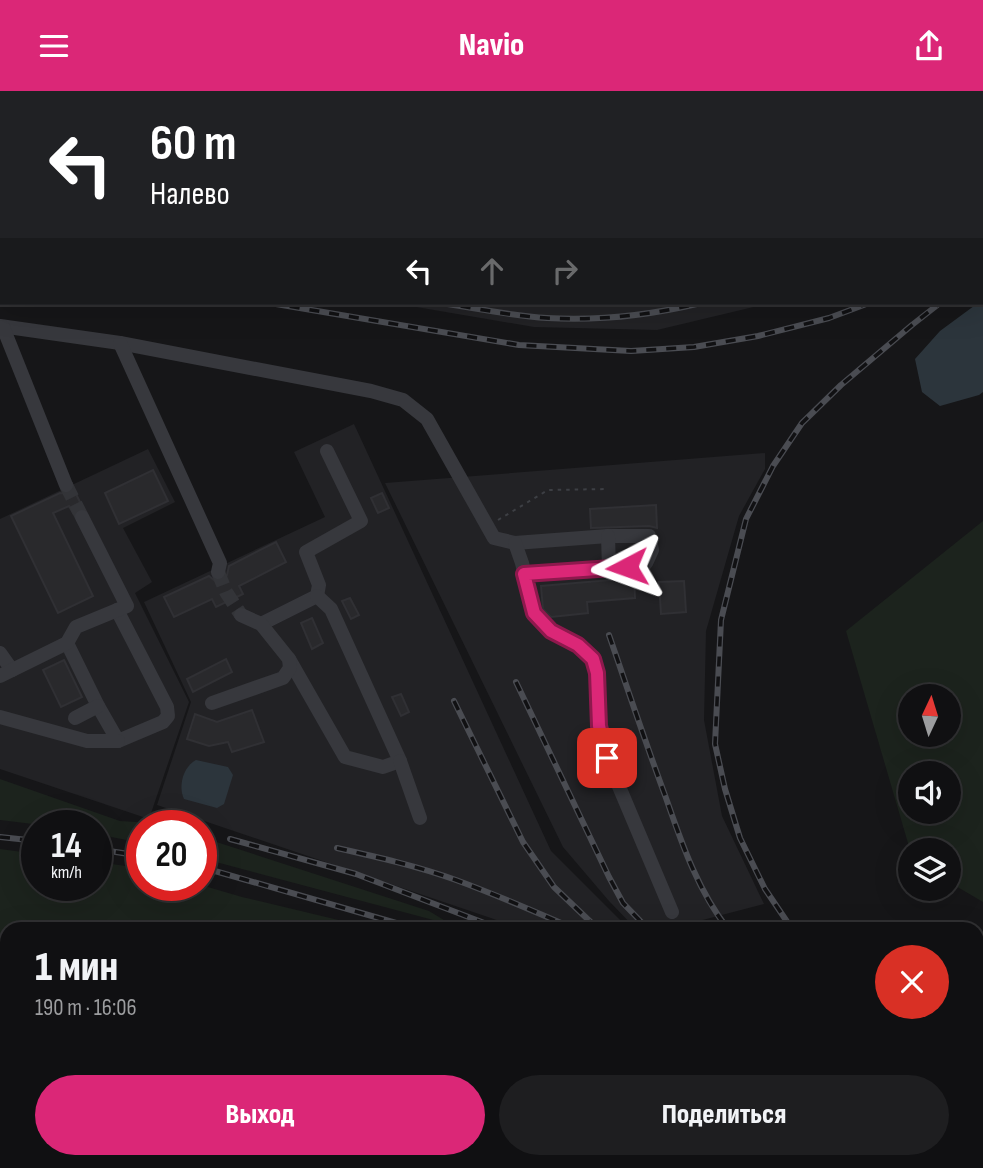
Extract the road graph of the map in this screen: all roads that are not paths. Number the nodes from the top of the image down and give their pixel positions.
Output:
1 (1, 326) edge
2 (120, 343) junction
3 (327, 451) dead end
4 (66, 485) tunnel mouth
5 (82, 517) tunnel mouth
6 (608, 536) junction
7 (515, 543) junction
8 (609, 568) junction
9 (218, 572) tunnel mouth
10 (524, 574) junction
11 (317, 596) junction
12 (117, 610) junction
13 (241, 615) tunnel mouth
14 (261, 624) junction
15 (67, 643) junction
16 (0, 653) edge
17 (289, 659) junction
18 (6, 673) edge
19 (212, 703) dead end
20 (98, 706) junction
21 (0, 717) edge
22 (75, 718) dead end
23 (118, 741) junction
24 (401, 761) junction
25 (420, 818) dead end
26 (672, 912) dead end

1 - 2 lane
1 - 4 lane
2 - 7 lane
2 - 9 lane
3 - 11 lane
5 - 12 lane
6 - 7 lane
6 - 8 lane
6 - 8 lane
7 - 10 lane
8 - 10 lane
10 - 26 lane
11 - 14 lane
11 - 24 lane
12 - 15 lane
12 - 23 lane
13 - 14 lane
14 - 17 lane
15 - 18 lane
15 - 20 lane
16 - 18 lane
17 - 19 lane
17 - 24 lane
20 - 22 lane
20 - 23 lane
21 - 23 lane
24 - 25 lane

